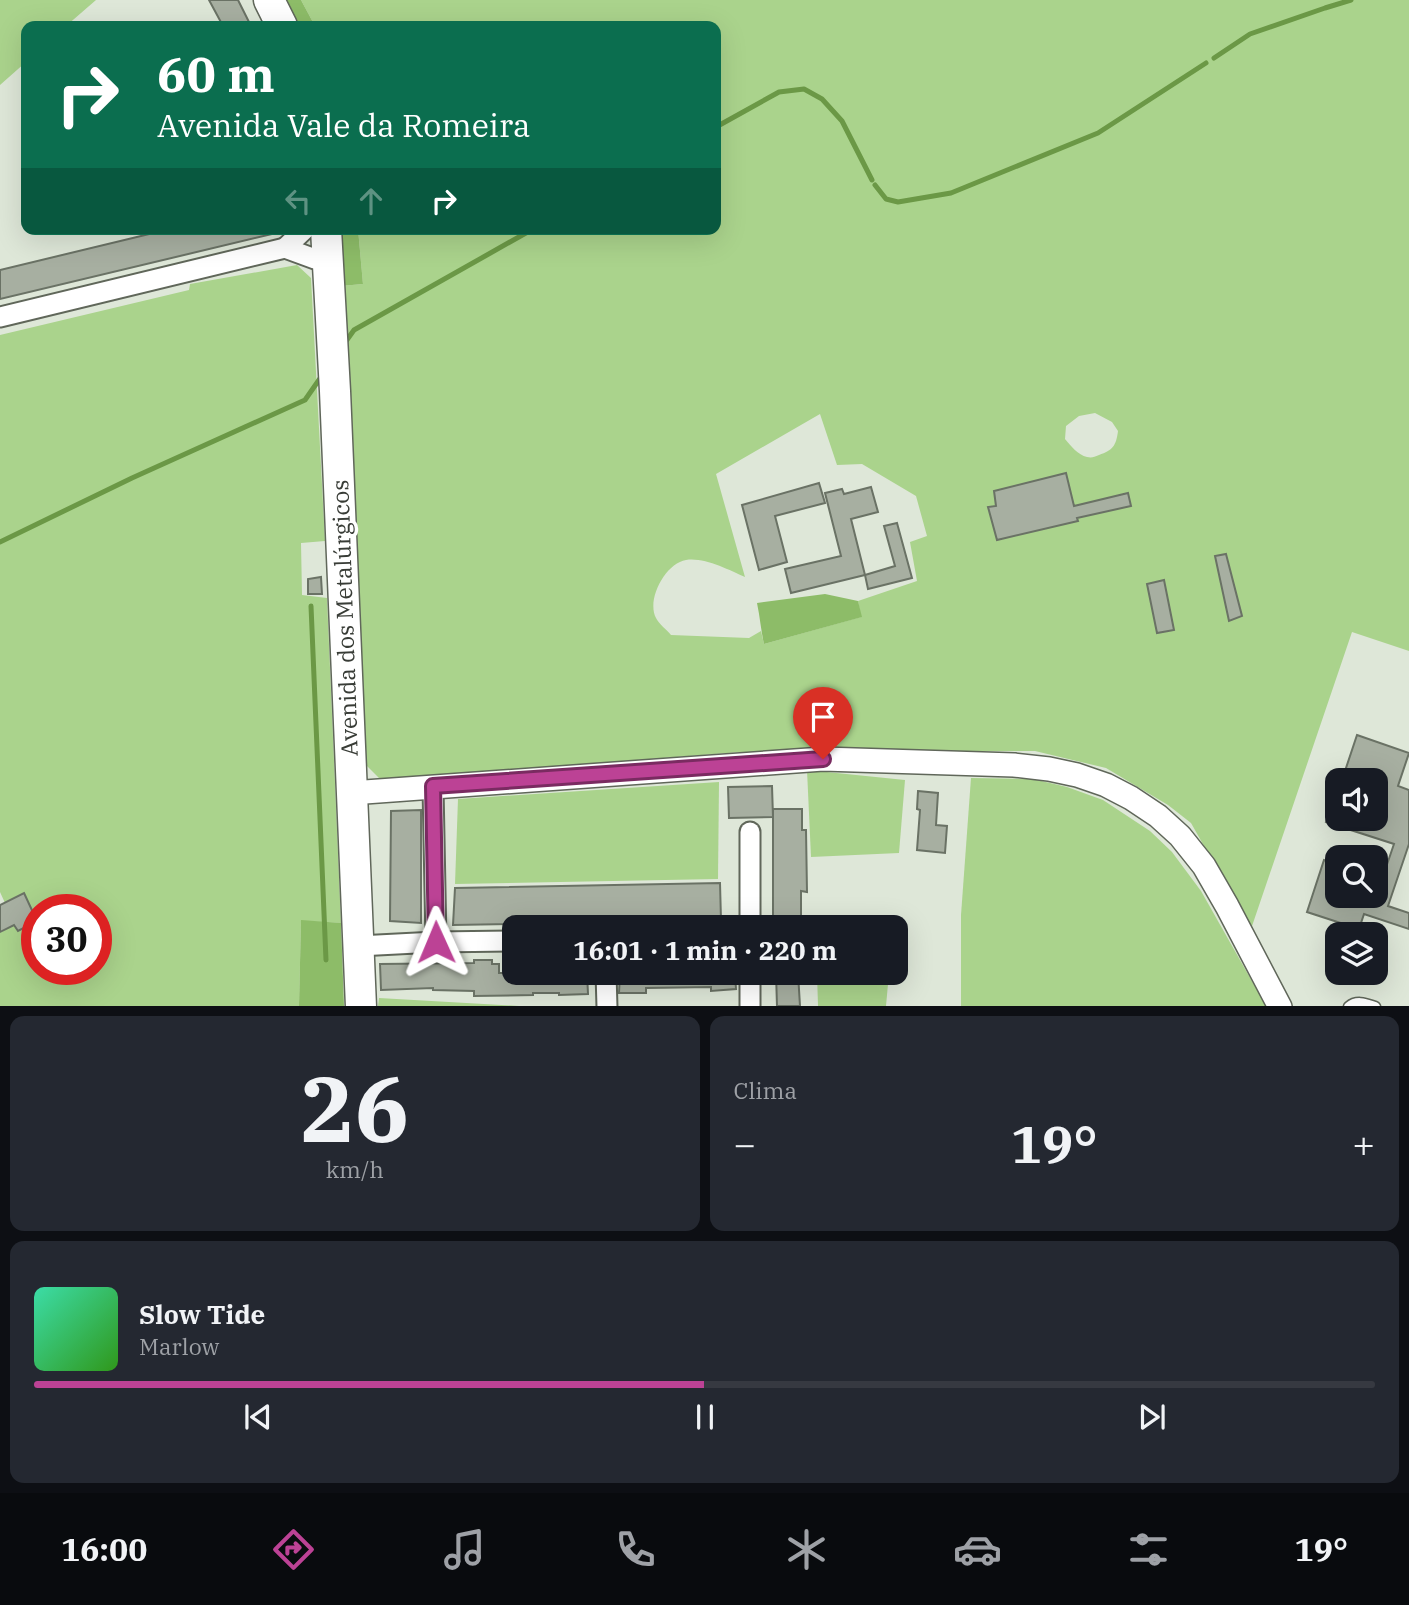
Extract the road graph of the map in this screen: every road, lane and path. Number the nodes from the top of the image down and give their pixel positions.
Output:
1 (269, 0) edge
2 (280, 21) edge
3 (299, 235) edge
4 (326, 235) edge
5 (285, 248) junction
6 (328, 260) junction
7 (0, 317) edge
8 (433, 786) junction
9 (351, 793) junction
10 (750, 832) dead end
11 (750, 915) edge
12 (502, 941) edge
13 (436, 942) junction
14 (358, 946) junction
15 (606, 985) edge
16 (750, 985) edge
17 (361, 1006) edge
18 (607, 1006) edge
19 (750, 1006) edge
20 (1280, 1006) edge
21 (1349, 1006) edge
22 (1375, 1006) edge

1 - 2 main road
3 - 5 street
4 - 6 main road, Avenida dos Metalúrgicos
5 - 6 street
5 - 7 street
6 - 9 main road, Avenida dos Metalúrgicos
8 - 9 street
8 - 13 street
8 - 20 street
9 - 14 main road, Avenida dos Metalúrgicos
10 - 11 street
12 - 13 street
13 - 14 street
14 - 17 main road, Avenida dos Metalúrgicos
15 - 18 street
16 - 19 street
21 - 22 lane

